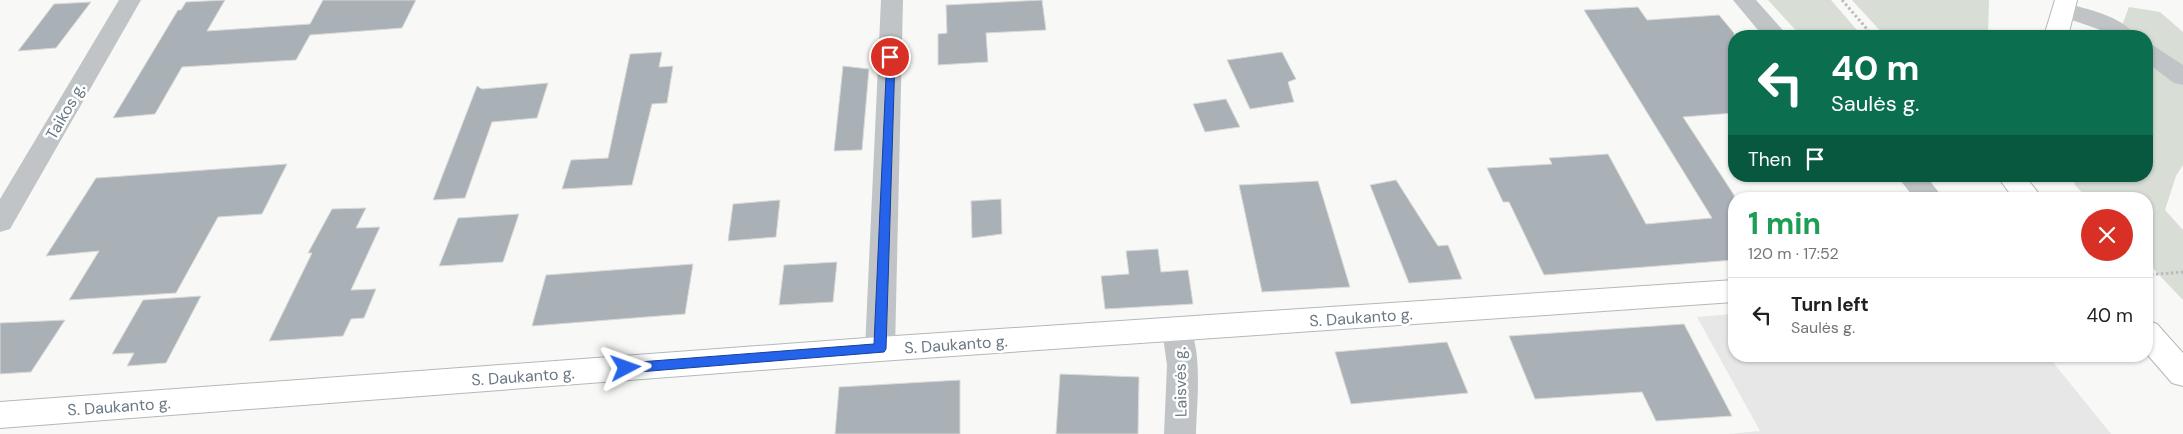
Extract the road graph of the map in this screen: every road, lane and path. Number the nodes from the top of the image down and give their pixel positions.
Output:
1 (130, 0) edge
2 (892, 0) edge
3 (1744, 0) edge
4 (1842, 0) edge
5 (2065, 5) edge
6 (1771, 30) edge
7 (1868, 30) edge
8 (2058, 30) edge
9 (2115, 30) edge
10 (2153, 56) edge
11 (2183, 77) edge
12 (1915, 182) edge
13 (2014, 182) edge
14 (1925, 192) edge
15 (2024, 192) edge
16 (0, 222) edge
17 (2183, 272) edge
18 (2153, 274) edge
19 (1728, 291) edge
20 (1178, 330) junction
21 (2153, 340) edge
22 (880, 349) junction
23 (2183, 374) edge
24 (0, 415) edge
25 (1180, 434) edge

1 - 16 street, Taikos g.
2 - 22 street
3 - 6 street
4 - 7 path
5 - 8 main road
5 - 9 street
10 - 11 street
12 - 14 street
13 - 15 main road
17 - 18 path
19 - 20 main road, S. Daukanto g.
20 - 22 main road, S. Daukanto g.
20 - 25 street, Laisvės g.
21 - 23 main road
22 - 24 main road, S. Daukanto g.

